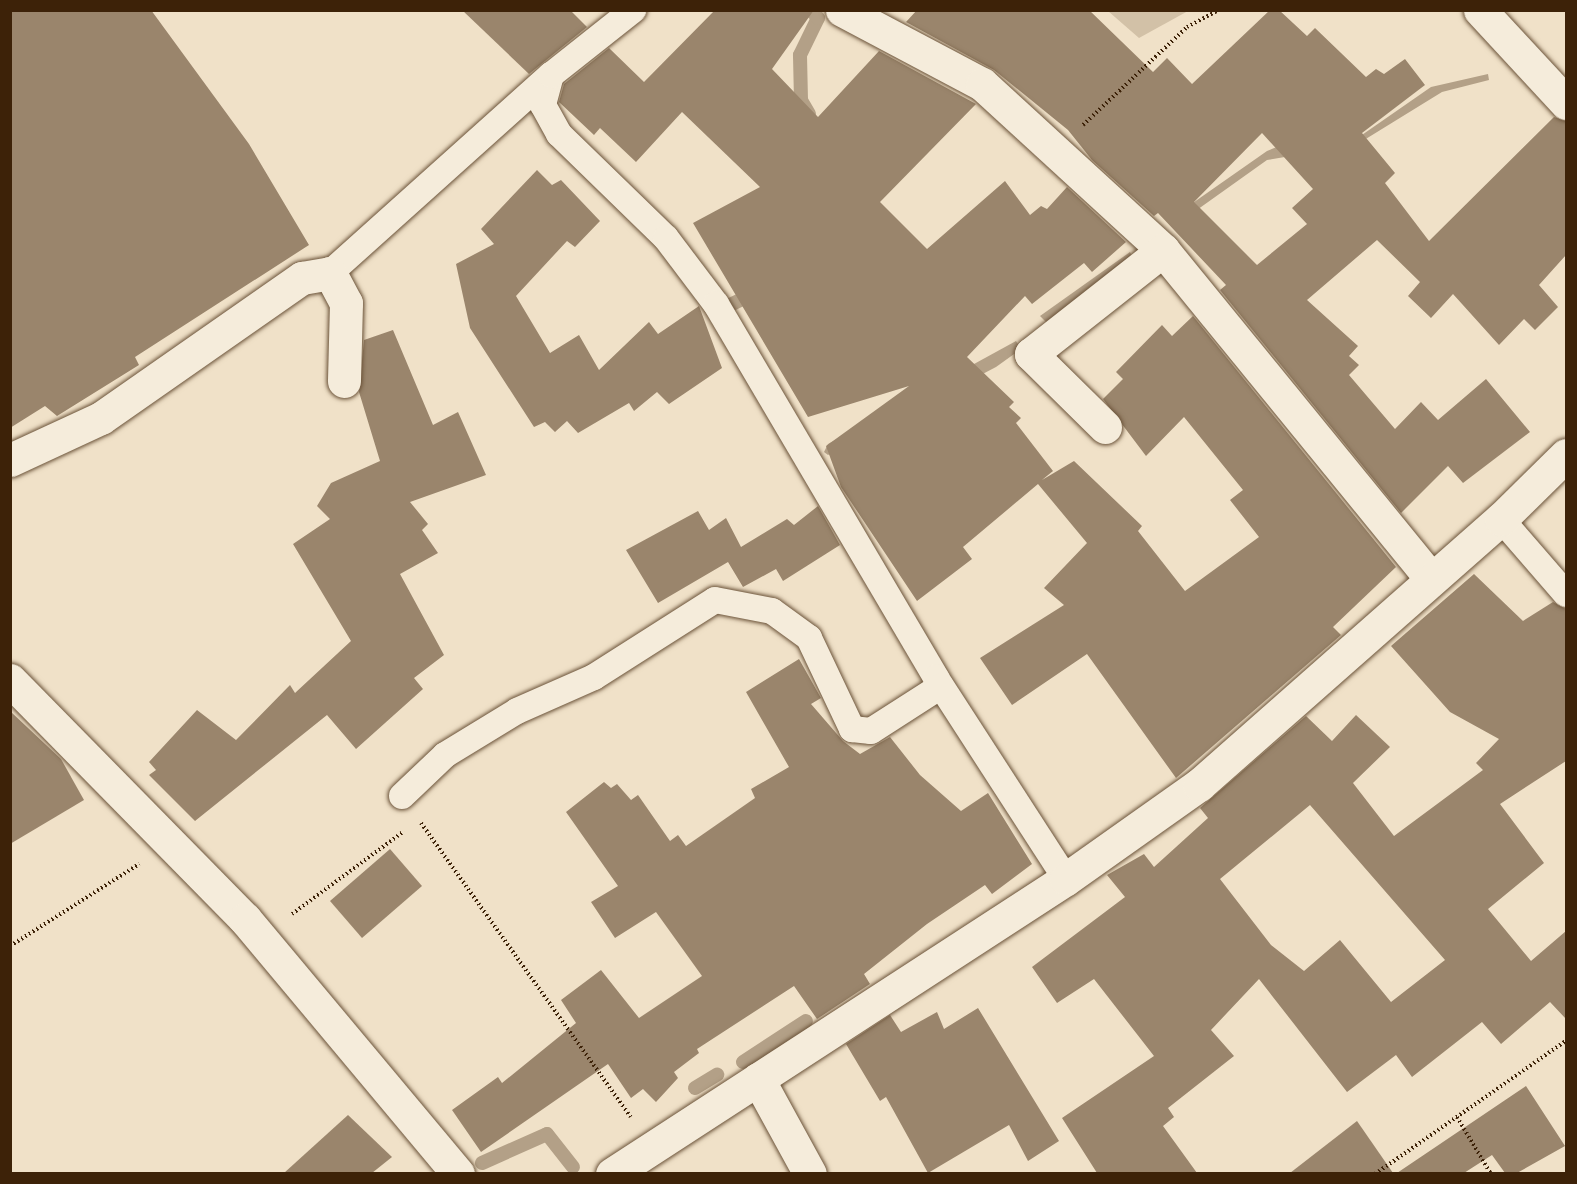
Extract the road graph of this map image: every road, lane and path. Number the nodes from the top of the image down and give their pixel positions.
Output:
1 (633, 10) edge
2 (842, 10) edge
3 (1219, 10) edge
4 (1480, 10) edge
5 (551, 75) junction
6 (1566, 103) edge
7 (1056, 151) junction
8 (1164, 250) junction
9 (330, 273) junction
10 (344, 381) dead end
11 (1105, 427) dead end
12 (1566, 455) edge
13 (10, 460) edge
14 (1501, 519) junction
15 (1431, 579) junction
16 (1566, 594) edge
17 (10, 680) edge
18 (941, 686) junction
19 (402, 796) dead end
20 (171, 844) junction
21 (1066, 879) junction
22 (261, 938) junction
23 (10, 946) edge
24 (1566, 1041) edge
25 (758, 1079) junction
26 (1457, 1117) junction
27 (653, 1147) junction
28 (458, 1173) edge
29 (612, 1173) edge
30 (810, 1173) edge
31 (1375, 1173) edge
32 (1491, 1173) edge

1 - 5 lane
2 - 7 street
3 - 7 path
4 - 6 street
5 - 9 lane
5 - 18 lane
7 - 8 street
8 - 11 street
8 - 15 street
9 - 10 street
9 - 13 street
12 - 14 street
14 - 15 street
14 - 16 lane
15 - 21 street
17 - 20 street
18 - 19 lane
18 - 21 lane
20 - 22 street
20 - 23 path
21 - 25 street
22 - 27 path
22 - 28 street
24 - 26 path
25 - 27 street
25 - 30 street
26 - 31 path
26 - 32 path
27 - 29 street

